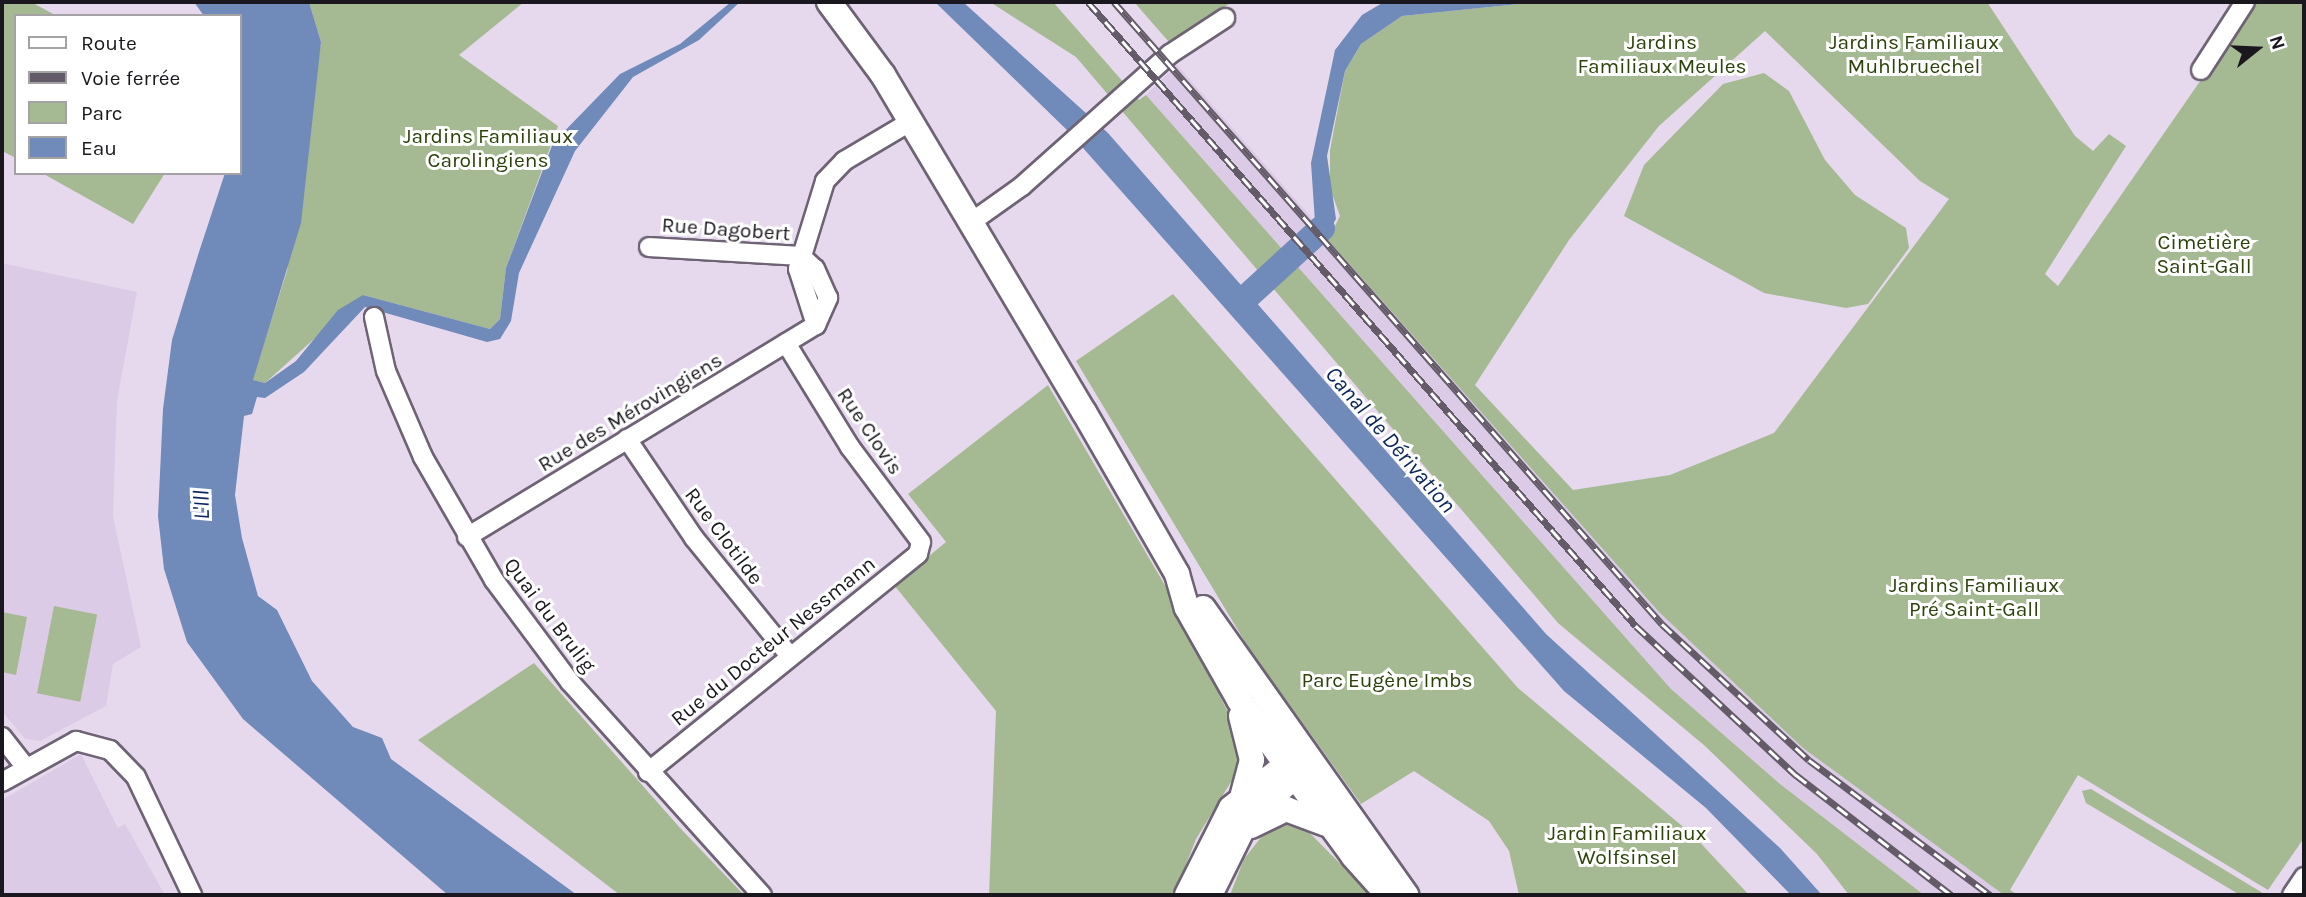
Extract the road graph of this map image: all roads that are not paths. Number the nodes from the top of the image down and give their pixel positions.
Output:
1 (829, 2) edge
2 (2245, 2) edge
3 (1225, 18) dead end
4 (2201, 70) dead end
5 (910, 122) junction
6 (970, 223) junction
7 (649, 247) dead end
8 (801, 256) junction
9 (374, 317) dead end
10 (786, 343) junction
11 (627, 439) junction
12 (467, 537) junction
13 (921, 542) joint
14 (1177, 574) junction
15 (790, 656) junction
16 (1227, 679) junction
17 (2, 737) edge
18 (1299, 765) junction
19 (24, 766) junction
20 (648, 772) junction
21 (2, 782) edge
22 (1243, 794) junction
23 (1330, 826) junction
24 (1236, 836) junction
25 (2304, 877) edge
26 (1392, 882) edge
27 (192, 895) edge
28 (762, 895) edge
29 (1187, 895) edge
30 (1210, 895) edge
31 (2292, 895) edge

1 - 5 main road
2 - 4 street
3 - 6 street
5 - 6 main road
5 - 8 street, Rue des Mérovingiens
6 - 14 main road
7 - 8 street, Rue Dagobert
8 - 10 street, Rue des Mérovingiens
9 - 12 street, Quai du Brulig
10 - 11 street, Rue des Mérovingiens
10 - 13 street, Rue Clovis
11 - 12 street, Rue des Mérovingiens
11 - 15 street, Rue Clotilde
12 - 20 street, Quai du Brulig
13 - 15 street, Rue du Docteur Nessmann
14 - 16 main road
14 - 18 main road
15 - 20 street, Rue du Docteur Nessmann
16 - 18 main road
16 - 22 main road
17 - 19 street
18 - 22 main road
18 - 23 main road
18 - 24 main road
18 - 26 main road
19 - 21 street
19 - 27 street
20 - 28 street, Quai du Brulig
22 - 29 main road
23 - 24 main road
23 - 26 main road
24 - 30 main road
25 - 31 street

